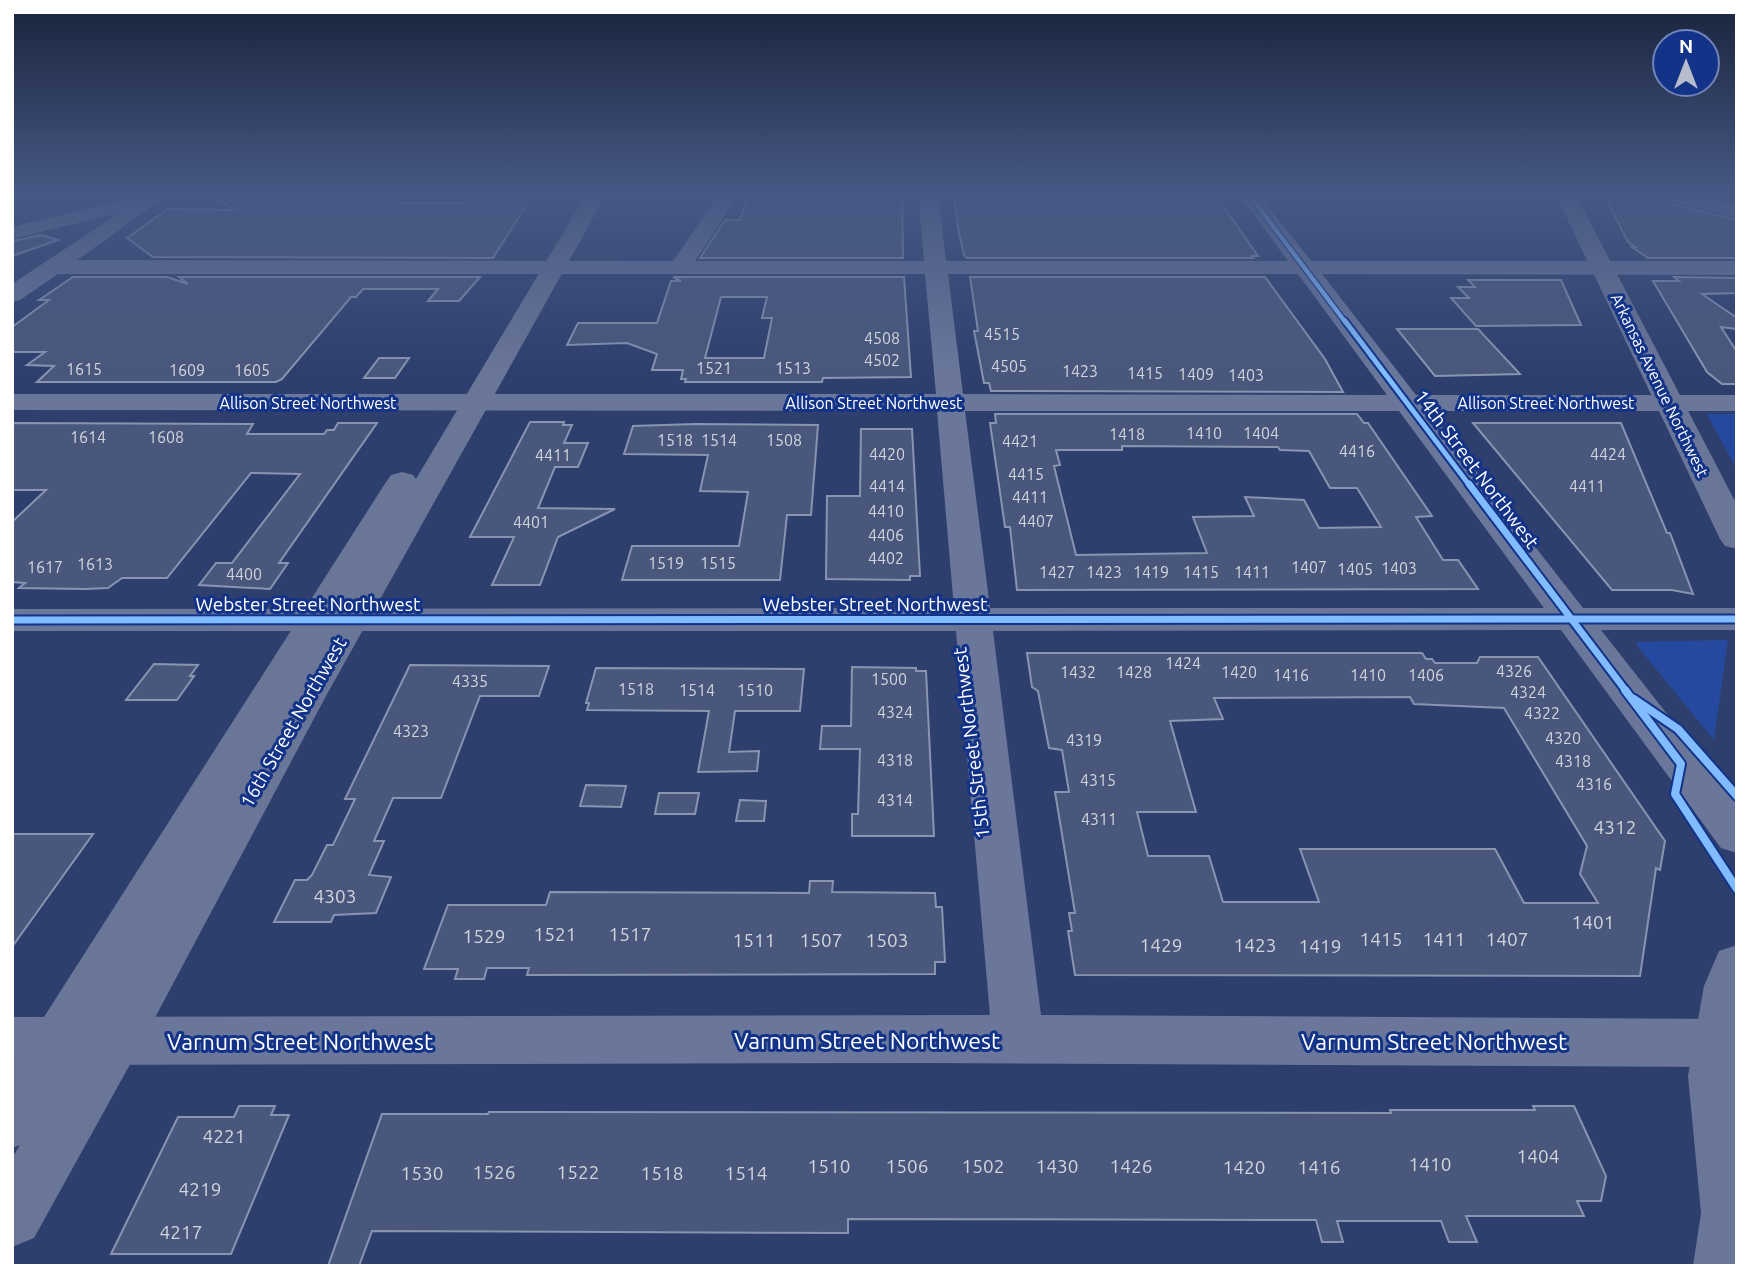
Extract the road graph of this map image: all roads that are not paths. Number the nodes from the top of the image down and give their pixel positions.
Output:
1 (74, 253) edge
2 (552, 253) edge
3 (556, 253) edge
4 (689, 253) edge
5 (934, 253) edge
6 (1293, 253) edge
7 (1594, 253) edge
8 (53, 267) junction
9 (545, 268) junction
10 (679, 268) junction
11 (936, 268) junction
12 (1305, 268) junction
13 (1602, 268) junction
14 (1737, 268) edge
15 (12, 295) edge
16 (12, 402) edge
17 (464, 403) junction
18 (951, 403) junction
19 (1407, 403) junction
20 (1669, 403) junction
21 (1737, 403) edge
22 (1737, 539) edge
23 (12, 620) edge
24 (335, 620) junction
25 (972, 620) junction
26 (1570, 620) junction
27 (1737, 620) edge
28 (1737, 836) edge
29 (1737, 967) edge
30 (1018, 1040) junction
31 (62, 1041) edge
32 (1721, 1043) junction
33 (12, 1120) edge
34 (12, 1216) edge
35 (1731, 1216) edge

1 - 8 street
2 - 9 main road, 16th Street Northwest
3 - 9 main road, 16th Street Northwest
4 - 10 street
5 - 11 street, 15th Street Northwest
6 - 12 street, 14th Street Northwest
7 - 13 main road, Arkansas Avenue Northwest
8 - 9 street
8 - 15 street
9 - 10 street
9 - 17 main road, 16th Street Northwest
10 - 11 street
11 - 12 street
11 - 18 street, 15th Street Northwest
12 - 13 street
12 - 19 street, 14th Street Northwest
13 - 14 street
13 - 20 main road, Arkansas Avenue Northwest
16 - 17 street, Allison Street Northwest
17 - 18 street, Allison Street Northwest
17 - 24 main road, 16th Street Northwest
18 - 19 street, Allison Street Northwest
18 - 25 street, 15th Street Northwest
19 - 20 street, Allison Street Northwest
19 - 26 street, 14th Street Northwest
20 - 21 street, Allison Street Northwest
20 - 22 main road, Arkansas Avenue Northwest
23 - 24 street, Webster Street Northwest
24 - 25 street, Webster Street Northwest
24 - 31 main road, 16th Street Northwest
25 - 26 street, Webster Street Northwest
25 - 30 street, 15th Street Northwest
26 - 27 street, Webster Street Northwest
26 - 28 street, 14th Street Northwest
29 - 32 main road
30 - 31 street, Varnum Street Northwest
30 - 32 street, Varnum Street Northwest
31 - 33 main road, 16th Street Northwest
31 - 34 main road, 16th Street Northwest
32 - 35 main road

